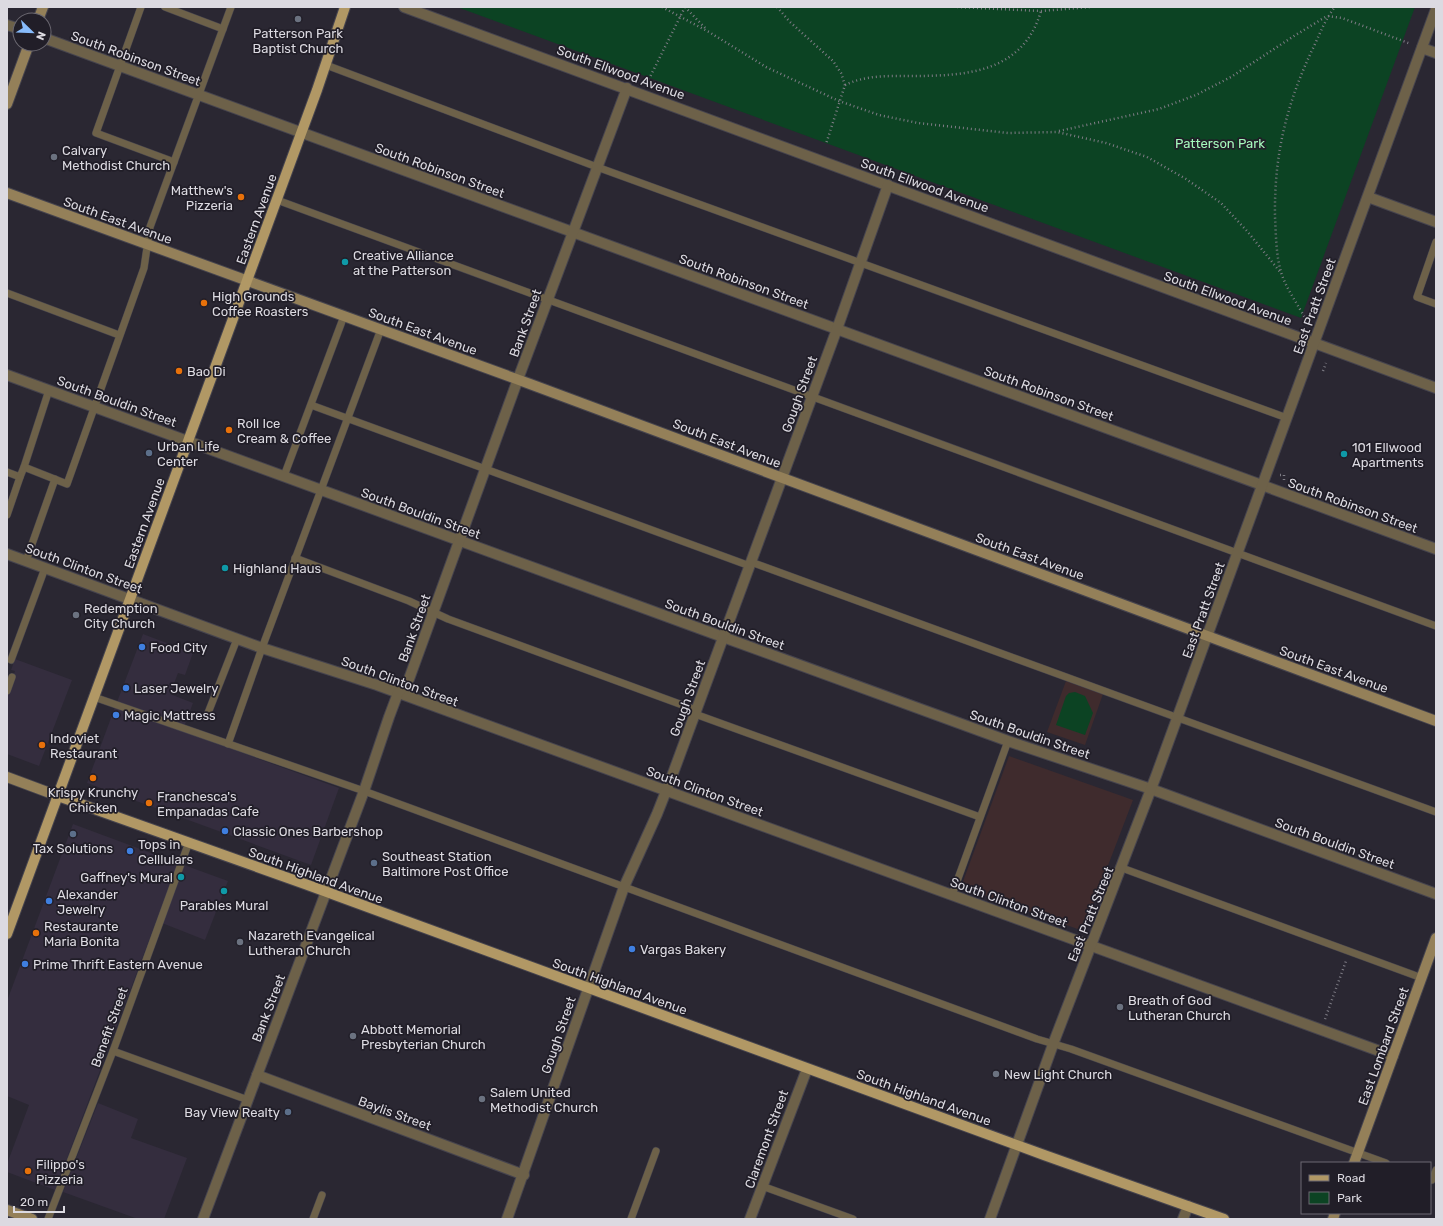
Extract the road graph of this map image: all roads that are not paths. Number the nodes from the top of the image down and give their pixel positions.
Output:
1 (141, 7) edge
2 (165, 7) edge
3 (231, 7) edge
4 (345, 7) edge
5 (404, 7) edge
6 (1436, 9) edge
7 (223, 28) junction
8 (52, 41) edge
9 (1422, 48) junction
10 (26, 52) edge
11 (1436, 53) edge
12 (326, 65) junction
13 (120, 66) junction
14 (627, 88) junction
15 (199, 95) junction
16 (7, 104) edge
17 (301, 132) junction
18 (174, 162) junction
19 (597, 166) junction
20 (888, 185) junction
21 (7, 194) edge
22 (1368, 197) junction
23 (277, 200) junction
24 (1436, 222) edge
25 (573, 232) junction
26 (1436, 242) edge
27 (148, 245) junction
28 (861, 262) junction
29 (247, 281) junction
30 (7, 294) edge
31 (547, 300) junction
32 (1436, 304) edge
33 (344, 316) junction
34 (381, 329) junction
35 (837, 329) junction
36 (119, 335) junction
37 (1314, 344) junction
38 (7, 375) edge
39 (518, 379) junction
40 (1436, 388) edge
41 (49, 390) junction
42 (812, 396) junction
43 (311, 405) junction
44 (93, 406) junction
45 (1287, 418) junction
46 (347, 419) junction
47 (188, 441) junction
48 (24, 467) junction
49 (485, 469) junction
50 (7, 472) edge
51 (284, 476) junction
52 (20, 477) junction
53 (782, 478) junction
54 (55, 479) junction
55 (1262, 485) junction
56 (320, 490) junction
57 (7, 515) edge
58 (459, 541) junction
59 (1436, 549) edge
60 (1238, 552) junction
61 (7, 554) edge
62 (295, 558) junction
63 (26, 561) junction
64 (750, 564) junction
65 (45, 568) junction
66 (130, 599) junction
67 (433, 613) junction
68 (1436, 626) edge
69 (1207, 636) junction
70 (723, 638) junction
71 (237, 639) junction
72 (262, 648) junction
73 (11, 660) dead end
74 (12, 677) dead end
75 (7, 692) edge
76 (398, 693) junction
77 (94, 697) junction
78 (696, 712) junction
79 (208, 713) dead end
80 (1177, 718) junction
81 (1436, 721) edge
82 (1008, 741) junction
83 (228, 744) junction
84 (7, 777) edge
85 (1151, 789) junction
86 (666, 790) junction
87 (364, 791) junction
88 (58, 796) junction
89 (1436, 812) edge
90 (980, 816) junction
91 (189, 842) junction
92 (1122, 868) junction
93 (624, 887) junction
94 (326, 892) junction
95 (1436, 894) edge
96 (952, 895) junction
97 (7, 934) edge
98 (1436, 938) edge
99 (1091, 946) junction
100 (1422, 978) junction
101 (587, 988) junction
102 (1054, 1044) junction
103 (113, 1051) junction
104 (1393, 1056) junction
105 (807, 1069) junction
106 (257, 1075) junction
107 (248, 1100) junction
108 (1017, 1145) junction
109 (656, 1151) dead end
110 (1357, 1153) junction
111 (1354, 1162) edge
112 (1383, 1162) edge
113 (1436, 1170) edge
114 (524, 1175) junction
115 (1433, 1180) edge
116 (762, 1186) junction
117 (322, 1195) dead end
118 (1188, 1206) junction
119 (7, 1210) edge
120 (32, 1219) edge
121 (48, 1219) edge
122 (203, 1219) edge
123 (313, 1219) edge
124 (507, 1219) edge
125 (631, 1219) edge
126 (750, 1219) edge
127 (853, 1219) edge
128 (990, 1219) edge
129 (1183, 1219) edge
130 (1224, 1219) edge

1 - 13 lane
2 - 7 lane
3 - 7 lane
4 - 12 main road, Eastern Avenue
5 - 14 street, South Ellwood Avenue
6 - 9 street, East Pratt Street
7 - 15 lane
8 - 13 street, South Robinson Street
9 - 11 street
9 - 22 street, East Pratt Street
10 - 16 street
12 - 17 main road, Eastern Avenue
12 - 19 lane
13 - 15 street, South Robinson Street
13 - 18 lane
14 - 19 street, Bank Street
14 - 20 street, South Ellwood Avenue
15 - 17 street, South Robinson Street
15 - 18 lane
17 - 23 main road, Eastern Avenue
17 - 25 street, South Robinson Street
18 - 27 lane
19 - 25 street, Bank Street
19 - 28 lane
20 - 28 street, Gough Street
20 - 37 street, South Ellwood Avenue
21 - 27 street, South East Avenue
22 - 24 street
22 - 37 street, East Pratt Street
23 - 29 main road, Eastern Avenue
23 - 31 lane
25 - 31 street, Bank Street
25 - 35 street, South Robinson Street
26 - 32 lane
27 - 29 street, South East Avenue
27 - 36 lane
28 - 35 street, Gough Street
28 - 45 lane
29 - 33 street, South East Avenue
29 - 47 main road, Eastern Avenue
30 - 36 lane
31 - 39 street, Bank Street
31 - 42 lane
33 - 34 street, South East Avenue
33 - 43 lane
34 - 39 street, South East Avenue
34 - 46 lane
35 - 42 street, Gough Street
35 - 55 street, South Robinson Street
36 - 44 lane
37 - 40 street, South Ellwood Avenue
37 - 45 street, East Pratt Street
38 - 41 street, South Bouldin Street
39 - 49 street, Bank Street
39 - 53 street, South East Avenue
41 - 44 street, South Bouldin Street
41 - 48 lane
42 - 53 street, Gough Street
42 - 60 lane
43 - 46 lane
43 - 51 lane
44 - 47 street, South Bouldin Street
44 - 54 lane
45 - 55 street, East Pratt Street
46 - 49 lane
46 - 56 lane
47 - 51 street, South Bouldin Street
47 - 66 main road, Eastern Avenue
48 - 52 lane
48 - 54 lane
49 - 58 street, Bank Street
49 - 64 lane
50 - 52 lane
51 - 56 street, South Bouldin Street
52 - 57 lane
53 - 64 street, Gough Street
53 - 69 street, South East Avenue
54 - 63 lane
55 - 59 street, South Robinson Street
55 - 60 street, East Pratt Street
56 - 58 street, South Bouldin Street
56 - 62 lane
58 - 67 street, Bank Street
58 - 70 street, South Bouldin Street
60 - 68 lane
60 - 69 street, East Pratt Street
61 - 63 street, South Clinton Street
62 - 67 lane
62 - 72 lane
63 - 65 street, South Clinton Street
64 - 70 street, Gough Street
64 - 80 lane
65 - 66 street, South Clinton Street
65 - 73 lane
66 - 71 street, South Clinton Street
66 - 77 main road, Eastern Avenue
67 - 76 street, Bank Street
67 - 78 lane
69 - 80 street, East Pratt Street
69 - 81 street, South East Avenue
70 - 78 street, Gough Street
70 - 82 street, South Bouldin Street
71 - 72 street, South Clinton Street
71 - 79 lane
72 - 76 street, South Clinton Street
72 - 83 lane
74 - 75 lane
76 - 86 street, South Clinton Street
76 - 87 street, Bank Street
77 - 83 lane
77 - 88 main road, Eastern Avenue
78 - 86 street, Gough Street
78 - 90 lane
80 - 85 street, East Pratt Street
80 - 89 lane
82 - 85 street, South Bouldin Street
82 - 90 lane
83 - 87 lane
84 - 88 street, South Highland Avenue
85 - 92 street, East Pratt Street
85 - 95 street, South Bouldin Street
86 - 93 street, Gough Street
86 - 96 street, South Clinton Street
87 - 93 lane
87 - 94 street, Bank Street
88 - 91 main road, South Highland Avenue
88 - 97 main road, Eastern Avenue
90 - 96 lane
91 - 94 main road, South Highland Avenue
91 - 103 lane, Benefit Street
92 - 99 street, East Pratt Street
92 - 100 lane
93 - 101 street, Gough Street
93 - 102 lane
94 - 101 main road, South Highland Avenue
94 - 106 street, Bank Street
96 - 99 street, South Clinton Street
98 - 100 street, East Lombard Street
99 - 102 street, East Pratt Street
99 - 104 street, South Clinton Street
100 - 104 street, East Lombard Street
101 - 105 main road, South Highland Avenue
101 - 114 street, Gough Street
102 - 108 street, East Pratt Street
102 - 110 lane
103 - 107 lane
103 - 121 lane, Benefit Street
104 - 110 street, East Lombard Street
105 - 108 main road, South Highland Avenue
105 - 116 street, Claremont Street
106 - 107 street, Bank Street
106 - 114 street, Baylis Street
107 - 122 street, Bank Street
108 - 118 main road, South Highland Avenue
108 - 128 street, East Pratt Street
109 - 125 lane
110 - 111 street, East Lombard Street
110 - 112 lane
113 - 115 lane
114 - 124 street, Gough Street
116 - 126 street, Claremont Street
116 - 127 lane
117 - 123 lane
118 - 129 street
118 - 130 main road, South Highland Avenue
119 - 120 street

